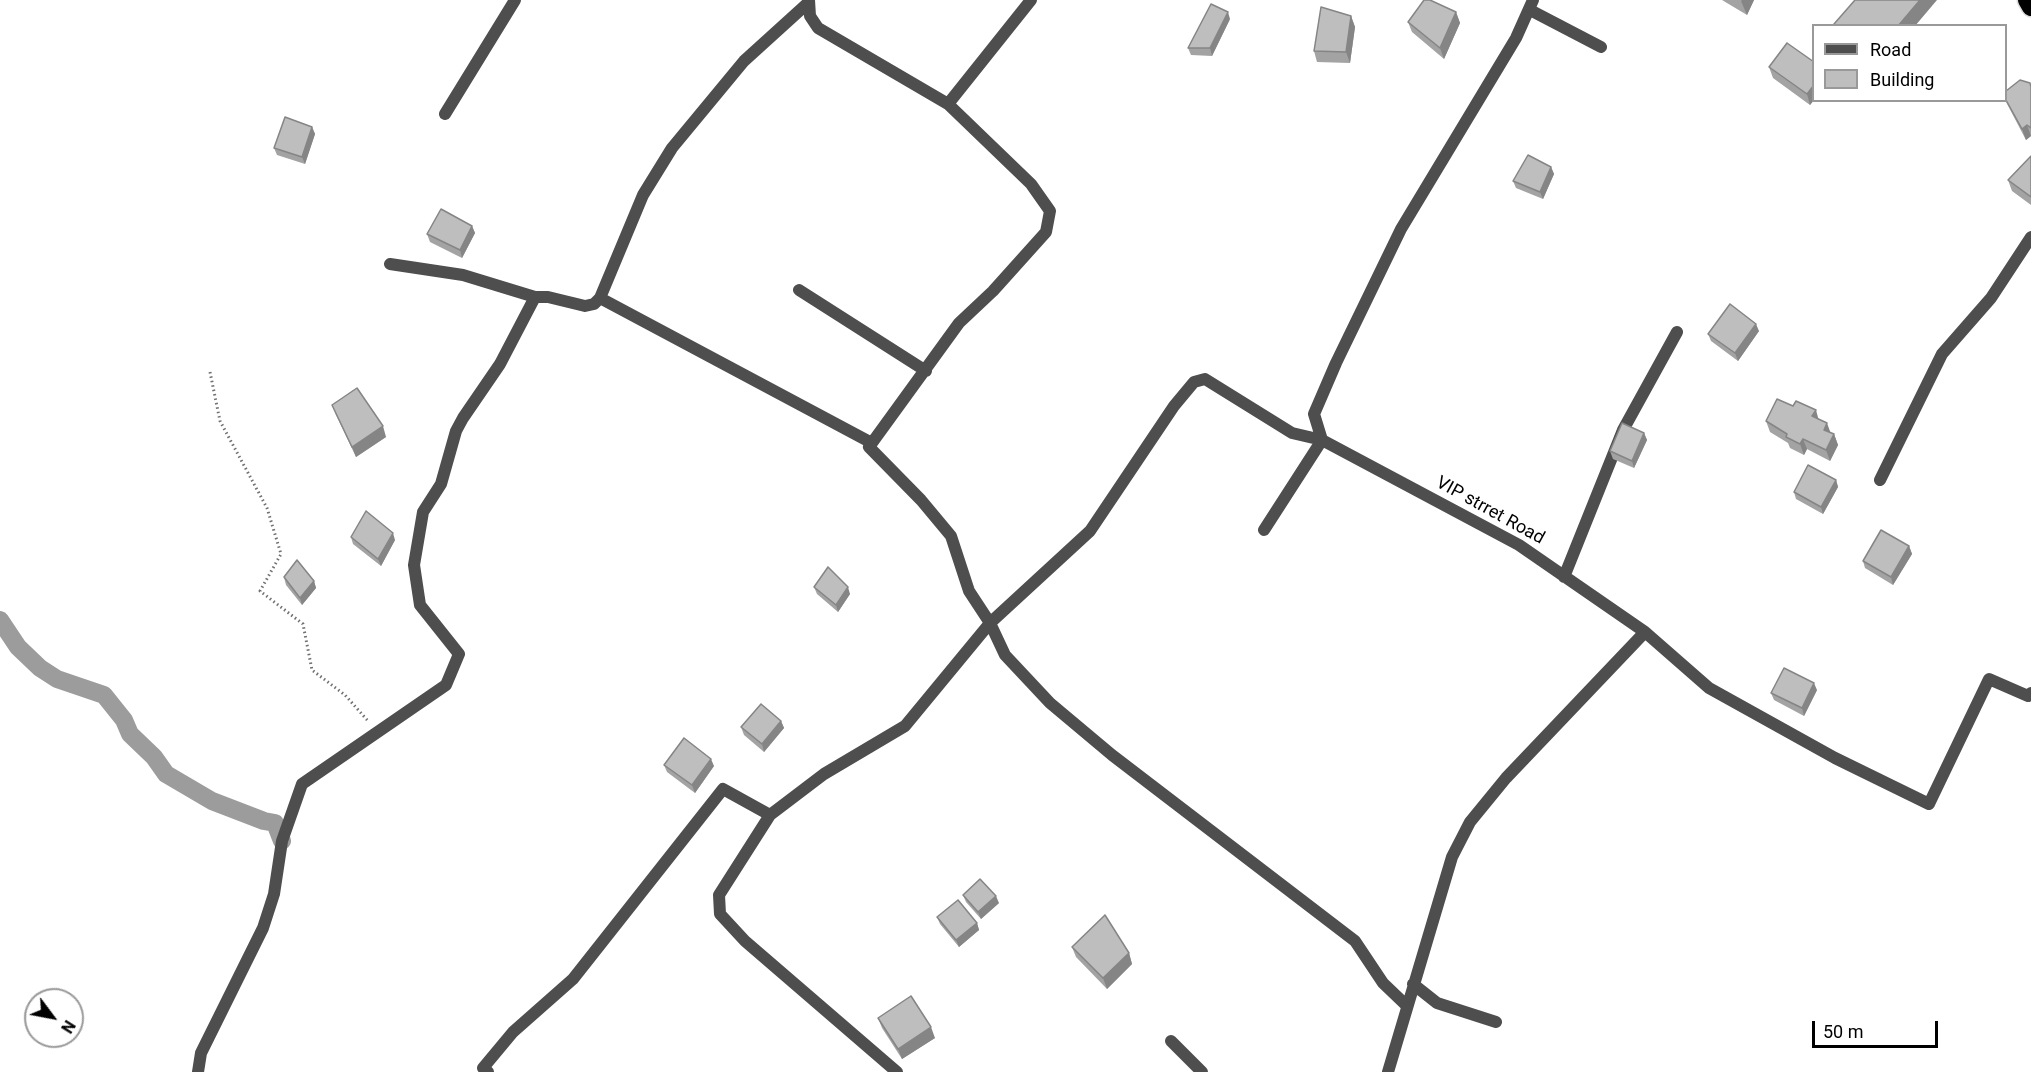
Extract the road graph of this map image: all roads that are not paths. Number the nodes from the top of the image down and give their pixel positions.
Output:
1 (514, 0) edge
2 (1031, 0) edge
3 (2027, 0) edge
4 (809, 1) edge
5 (1531, 5) edge
6 (2031, 7) edge
7 (1601, 47) dead end
8 (948, 105) junction
9 (445, 114) dead end
10 (2031, 237) edge
11 (390, 264) dead end
12 (799, 290) dead end
13 (536, 297) junction
14 (600, 298) junction
15 (1677, 333) dead end
16 (926, 371) junction
17 (1322, 440) junction
18 (870, 442) junction
19 (1880, 480) dead end
20 (1264, 530) dead end
21 (1564, 577) junction
22 (990, 623) junction
23 (1645, 632) junction
24 (2031, 693) edge
25 (770, 815) junction
26 (1413, 984) junction
27 (1407, 1006) junction
28 (1496, 1022) dead end
29 (1171, 1041) dead end
30 (198, 1072) edge
31 (488, 1072) edge
32 (897, 1072) edge
33 (1202, 1072) edge
34 (1388, 1072) edge

1 - 9 street
2 - 8 street
3 - 6 highway
4 - 8 street
4 - 14 street
5 - 7 street
5 - 17 street
8 - 16 street
10 - 19 street
11 - 13 street
12 - 16 street
13 - 14 street
13 - 30 street
14 - 18 street
15 - 21 street
16 - 18 street
17 - 20 street
17 - 21 street, VIP strret Road
17 - 22 street, VIP strret Road
18 - 22 street
21 - 23 street, VIP strret Road
22 - 25 street, VIP strret Road
22 - 27 street
23 - 24 street, VIP strret Road
23 - 26 street
25 - 31 street
25 - 32 street
26 - 27 street
26 - 28 street
27 - 34 street
29 - 33 street

